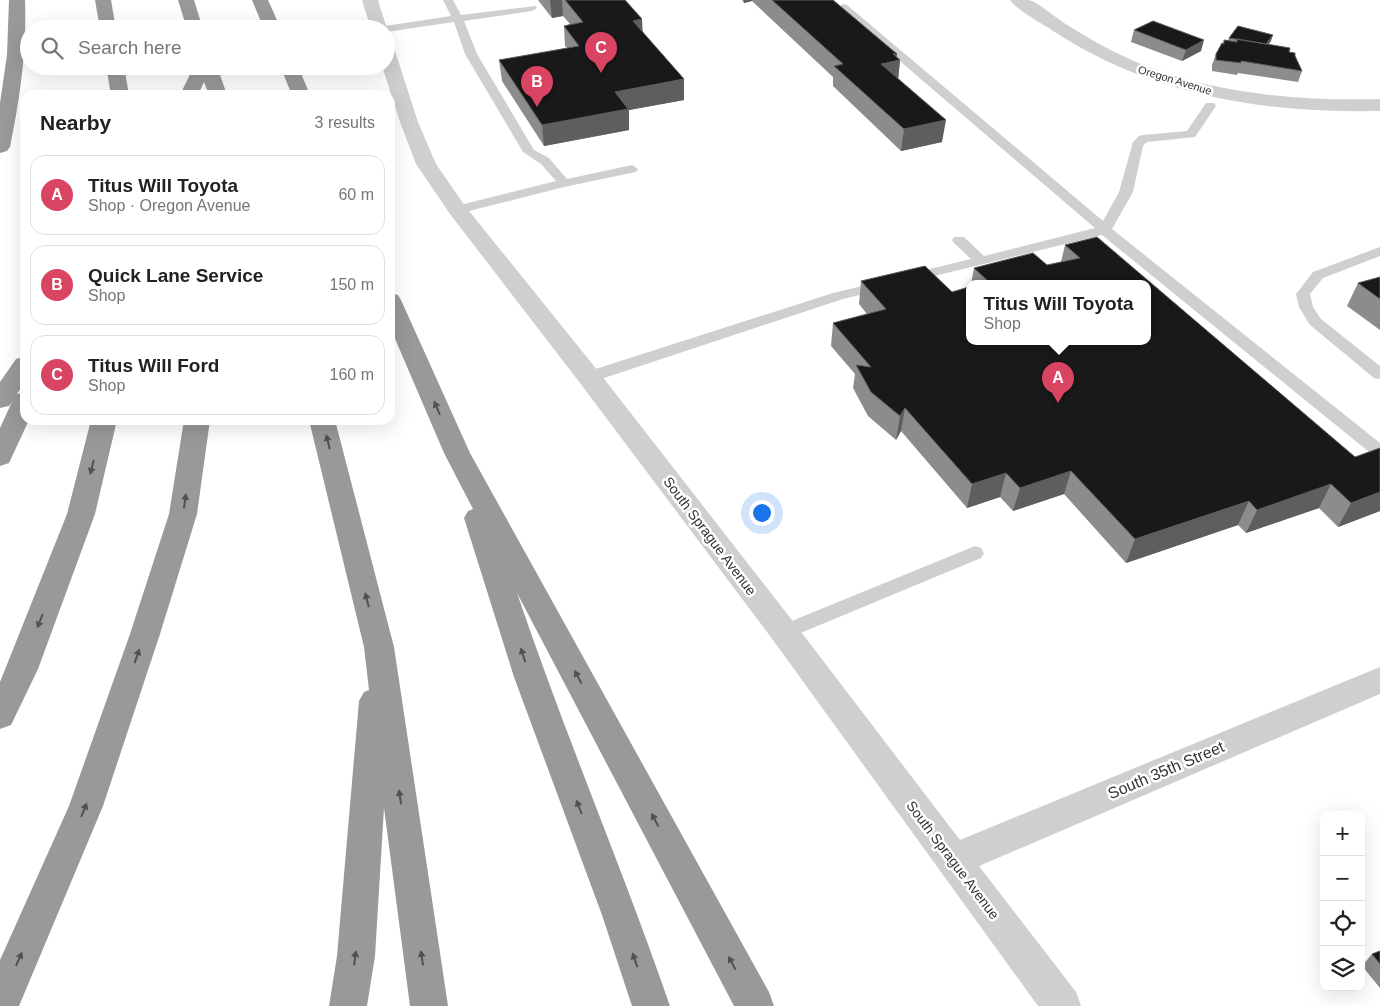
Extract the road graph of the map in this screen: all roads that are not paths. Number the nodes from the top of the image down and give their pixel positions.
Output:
1 (17, 0) edge
2 (103, 0) edge
3 (186, 0) edge
4 (260, 0) edge
5 (370, 0) edge
6 (448, 0) edge
7 (1018, 0) edge
8 (843, 7) edge
9 (532, 8) dead end
10 (282, 9) dead end
11 (458, 18) junction
12 (106, 20) edge
13 (192, 20) edge
14 (269, 20) edge
15 (284, 20) edge
16 (376, 20) edge
17 (395, 27) edge
18 (0, 40) edge
19 (14, 66) junction
20 (117, 75) edge
21 (199, 75) edge
22 (211, 75) edge
23 (293, 75) edge
24 (298, 75) edge
25 (393, 75) edge
26 (119, 90) edge
27 (191, 90) edge
28 (216, 90) edge
29 (301, 90) edge
30 (302, 90) edge
31 (1380, 105) edge
32 (1210, 106) dead end
33 (0, 147) edge
34 (632, 169) dead end
35 (564, 183) junction
36 (457, 210) junction
37 (1106, 230) junction
38 (959, 240) dead end
39 (1380, 251) edge
40 (981, 261) junction
41 (395, 312) edge
42 (20, 371) edge
43 (1380, 374) edge
44 (589, 377) junction
45 (0, 400) edge
46 (20, 411) edge
47 (103, 425) edge
48 (196, 425) edge
49 (323, 425) edge
50 (1380, 452) edge
51 (456, 453) junction
52 (0, 457) edge
53 (975, 553) dead end
54 (784, 632) junction
55 (379, 647) junction
56 (1380, 680) edge
57 (0, 716) edge
58 (953, 860) junction
59 (0, 1004) edge
60 (348, 1006) edge
61 (429, 1006) edge
62 (651, 1006) edge
63 (755, 1006) edge
64 (1062, 1006) edge

1 - 19 highway
2 - 12 highway
3 - 13 highway
4 - 14 highway
5 - 16 street
6 - 11 lane
7 - 31 street, Oregon Avenue
8 - 37 lane
9 - 11 lane
10 - 15 highway
11 - 17 lane
11 - 35 lane
18 - 19 highway
19 - 33 highway
20 - 26 highway
21 - 27 highway
22 - 28 highway
23 - 29 highway
24 - 30 highway
25 - 36 street, South Sprague Avenue
32 - 37 lane
34 - 35 lane
35 - 36 lane
36 - 44 street, South Sprague Avenue
37 - 40 lane
37 - 50 lane
38 - 40 lane
39 - 43 lane
40 - 44 lane
51 -> 41 highway
42 - 45 highway
44 - 54 street, South Sprague Avenue
46 - 52 highway
47 -> 57 highway
59 -> 48 highway
55 -> 49 highway
62 -> 51 highway
63 -> 51 highway
53 - 54 lane
54 - 58 street, South Sprague Avenue
60 -> 55 highway
61 -> 55 highway
56 - 58 street, South 35th Street
58 - 64 street, South Sprague Avenue

